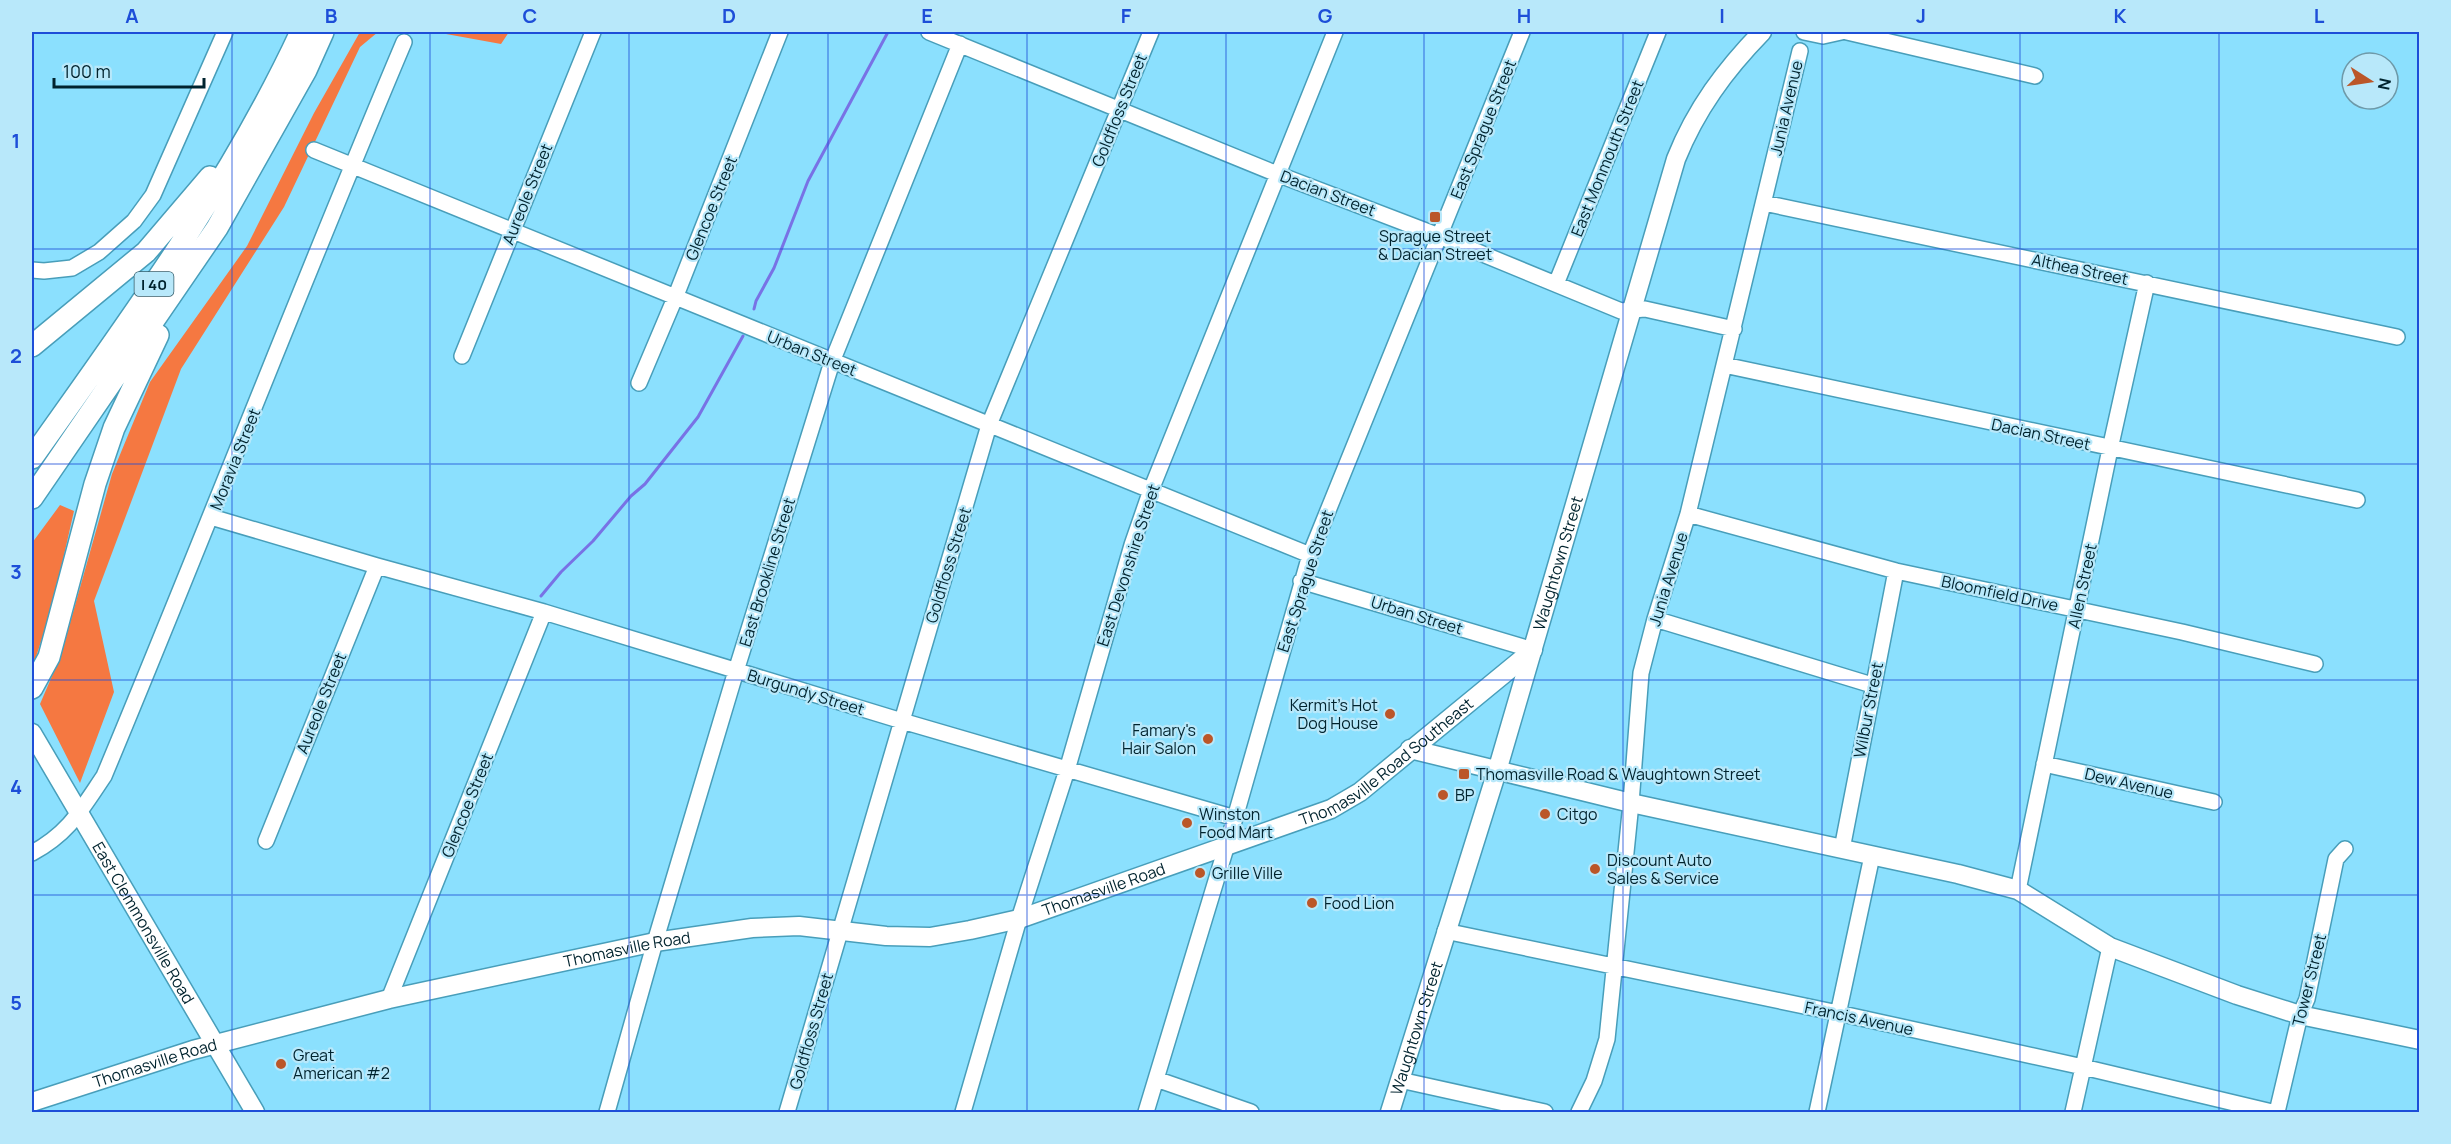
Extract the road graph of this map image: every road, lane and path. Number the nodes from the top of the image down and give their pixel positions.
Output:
1 (225, 32) edge
2 (301, 32) edge
3 (323, 32) edge
4 (593, 32) edge
5 (780, 32) edge
6 (929, 32) edge
7 (1151, 32) edge
8 (1335, 32) edge
9 (1522, 32) edge
10 (1658, 32) edge
11 (1762, 32) edge
12 (1804, 32) edge
13 (1841, 32) edge
14 (1847, 32) edge
15 (404, 42) dead end
16 (960, 44) junction
17 (1800, 51) dead end
18 (2035, 76) dead end
19 (267, 103) junction
20 (1119, 109) junction
21 (314, 150) dead end
22 (352, 165) junction
23 (1277, 174) junction
24 (1764, 203) junction
25 (512, 232) junction
26 (1439, 236) junction
27 (192, 267) junction
28 (32, 270) edge
29 (1556, 284) junction
30 (2147, 284) junction
31 (675, 298) junction
32 (1633, 310) junction
33 (1734, 329) junction
34 (2397, 337) dead end
35 (32, 346) edge
36 (462, 356) dead end
37 (832, 362) junction
38 (1724, 365) junction
39 (639, 383) dead end
40 (989, 425) junction
41 (2110, 448) junction
42 (32, 458) edge
43 (1151, 490) junction
44 (32, 498) edge
45 (2357, 500) dead end
46 (1688, 514) junction
47 (212, 517) junction
48 (1310, 555) junction
49 (376, 566) junction
50 (1896, 571) junction
51 (1301, 581) junction
52 (2077, 610) junction
53 (544, 612) junction
54 (1655, 619) junction
55 (1533, 650) junction
56 (2315, 664) dead end
57 (736, 671) junction
58 (1872, 685) junction
59 (32, 688) edge
60 (902, 721) junction
61 (32, 733) edge
62 (1410, 749) junction
63 (2044, 764) junction
64 (1067, 770) junction
65 (1497, 771) junction
66 (2214, 802) dead end
67 (1631, 803) junction
68 (79, 814) junction
69 (1235, 818) junction
70 (266, 841) dead end
71 (1226, 847) junction
72 (1842, 849) junction
73 (2345, 849) dead end
74 (32, 853) edge
75 (1872, 856) junction
76 (2018, 890) junction
77 (1019, 919) junction
78 (840, 930) junction
79 (1445, 931) junction
80 (655, 942) junction
81 (2110, 947) junction
82 (1616, 966) junction
83 (389, 999) junction
84 (1838, 1013) junction
85 (2300, 1015) junction
86 (2420, 1040) edge
87 (214, 1044) junction
88 (2083, 1067) junction
89 (1156, 1079) junction
90 (1400, 1080) junction
91 (32, 1102) edge
92 (255, 1113) edge
93 (607, 1113) edge
94 (787, 1113) edge
95 (963, 1113) edge
96 (1146, 1113) edge
97 (1251, 1113) edge
98 (1390, 1113) edge
99 (1545, 1113) edge
100 (1579, 1113) edge
101 (1818, 1113) edge
102 (2073, 1113) edge
103 (2272, 1113) edge
104 (2277, 1113) edge

1 - 28 street
2 - 19 highway, I 40
3 - 27 highway, I 40
4 - 25 street, Aureole Street
5 - 31 street, Glencoe Street
6 - 16 street, Dacian Street
7 - 20 street, Goldfloss Street
8 - 23 street, East Devonshire Street
9 - 26 street, East Sprague Street
10 - 29 street, East Monmouth Street
11 - 32 main road, Waughtown Street
12 - 13 street
14 - 18 street
15 - 22 street, Moravia Street
16 - 20 street, Dacian Street
16 - 37 street, East Brookline Street
17 - 24 street, Junia Avenue
19 - 35 highway
19 - 42 highway, I 40
20 - 23 street, Dacian Street
20 - 40 street, Goldfloss Street
21 - 22 street, Urban Street
22 - 25 street, Urban Street
22 - 47 street, Moravia Street
23 - 26 street, Dacian Street
23 - 43 street, East Devonshire Street
24 - 30 street, Althea Street
24 - 33 street, Junia Avenue
25 - 31 street, Urban Street
25 - 36 street, Aureole Street
26 - 29 street, Dacian Street
26 - 48 street, East Sprague Street
27 - 44 highway, I 40
27 - 59 highway
29 - 32 street, Dacian Street
30 - 34 street, Althea Street
30 - 41 street, Allen Street
31 - 37 street, Urban Street
31 - 39 street, Glencoe Street
32 - 33 street, Dacian Street
32 - 55 main road, Waughtown Street
33 - 38 street, Junia Avenue
37 - 40 street, Urban Street
37 - 57 street, East Brookline Street
38 - 41 street, Dacian Street
38 - 46 street, Junia Avenue
40 - 43 street, Urban Street
40 - 60 street, Goldfloss Street
41 - 45 street, Dacian Street
41 - 52 street, Allen Street
43 - 48 street, Urban Street
43 - 64 street, East Devonshire Street
46 - 50 street, Bloomfield Drive
46 - 54 street, Junia Avenue
47 - 49 street, Burgundy Street
47 - 68 street, Moravia Street
48 - 51 street, East Sprague Street
49 - 53 street, Burgundy Street
49 - 70 street, Aureole Street
50 - 52 street, Bloomfield Drive
50 - 58 street, Wilbur Street
51 - 55 street, Urban Street
51 - 69 street, East Sprague Street
52 - 56 street, Bloomfield Drive
52 - 63 street, Allen Street
53 - 57 street, Burgundy Street
53 - 83 street, Glencoe Street
54 - 58 street
54 - 67 street, Junia Avenue
55 - 62 main road, Thomasville Road Southeast
55 - 65 main road, Waughtown Street
57 - 60 street, Burgundy Street
57 - 80 street, East Brookline Street
58 - 72 street, Wilbur Street
60 - 64 street, Burgundy Street
60 - 78 street, Goldfloss Street
61 - 68 main road, East Clemmonsville Road
62 - 65 main road
62 - 71 main road, Thomasville Road Southeast
63 - 66 street, Dew Avenue
63 - 76 street, Allen Street
64 - 69 street, Burgundy Street
64 - 77 street, East Devonshire Street
65 - 67 main road
65 - 79 main road, Waughtown Street
67 - 72 main road
67 - 82 street, Junia Avenue
68 - 74 street, Moravia Street
68 - 87 main road, East Clemmonsville Road
69 - 71 street, East Sprague Street
71 - 77 main road, Thomasville Road
71 - 89 street, East Sprague Street
72 - 75 main road
73 - 85 street, Tower Street
75 - 76 main road
75 - 84 street
76 - 81 main road
77 - 78 main road, Thomasville Road
77 - 95 street, East Devonshire Street
78 - 80 main road, Thomasville Road
78 - 94 street, Goldfloss Street
79 - 82 street, Francis Avenue
79 - 90 main road, Waughtown Street
80 - 83 main road, Thomasville Road
80 - 93 street, East Brookline Street
81 - 85 main road
81 - 88 street
82 - 84 street, Francis Avenue
82 - 100 street, Junia Avenue
83 - 87 main road, Thomasville Road
84 - 88 street, Francis Avenue
84 - 101 street
85 - 86 main road
85 - 104 street, Tower Street
87 - 91 main road, Thomasville Road
87 - 92 main road, East Clemmonsville Road
88 - 102 street
88 - 103 street, Francis Avenue
89 - 96 street, East Sprague Street
89 - 97 street
90 - 98 main road, Waughtown Street
90 - 99 street

